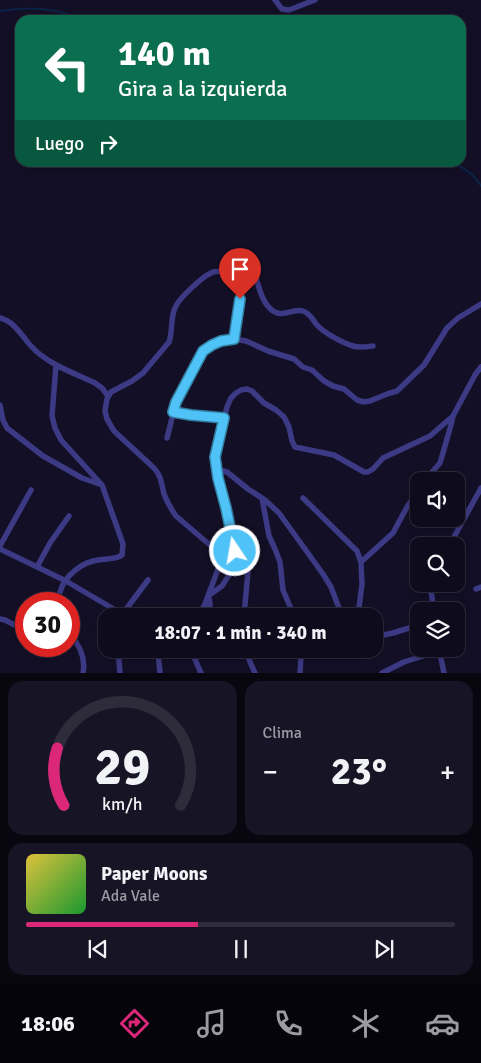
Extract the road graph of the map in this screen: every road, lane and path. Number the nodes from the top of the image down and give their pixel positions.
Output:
1 (275, 0) edge
2 (315, 0) edge
3 (240, 299) dead end
4 (481, 304) edge
5 (0, 318) edge
6 (234, 339) junction
7 (373, 346) dead end
8 (56, 365) junction
9 (481, 366) edge
10 (108, 396) junction
11 (0, 405) edge
12 (173, 412) junction
13 (452, 416) junction
14 (224, 418) junction
15 (167, 438) dead end
16 (217, 469) junction
17 (432, 472) edge
18 (102, 484) junction
19 (481, 488) edge
20 (31, 490) dead end
21 (262, 498) junction
22 (303, 498) dead end
23 (410, 502) edge
24 (68, 516) dead end
25 (454, 537) edge
26 (234, 546) junction
27 (0, 548) edge
28 (362, 562) junction
29 (37, 568) junction
30 (148, 580) dead end
31 (66, 581) junction
32 (60, 592) edge
33 (208, 596) junction
34 (111, 608) edge
35 (129, 608) edge
36 (203, 608) edge
37 (210, 608) edge
38 (245, 608) edge
39 (291, 608) edge
40 (339, 608) edge
41 (359, 608) edge
42 (0, 619) edge
43 (15, 625) edge
44 (410, 629) edge
45 (383, 636) edge
46 (80, 650) edge
47 (419, 657) edge
48 (441, 657) edge
49 (119, 658) edge
50 (159, 658) edge
51 (194, 658) edge
52 (249, 658) edge
53 (301, 658) edge
54 (83, 673) edge
55 (120, 673) edge
56 (160, 673) edge
57 (201, 673) edge
58 (255, 673) edge
59 (300, 673) edge
60 (382, 673) edge
61 (444, 673) edge

1 - 2 street
3 - 6 street
4 - 6 street
5 - 8 street
6 - 12 street
7 - 10 street
8 - 10 street
8 - 18 street
9 - 13 street
10 - 33 street
11 - 18 street
12 - 14 street
12 - 15 street
13 - 14 street
13 - 17 street
14 - 16 street
16 - 21 street
16 - 26 street
18 - 31 street
19 - 25 street
20 - 27 street
21 - 39 street
21 - 40 street
22 - 28 street
23 - 28 street
24 - 29 street
26 - 33 street
26 - 38 street
27 - 29 street
28 - 41 street
29 - 31 street
30 - 35 street
31 - 32 street
31 - 34 street
33 - 36 street
33 - 37 street
42 - 43 street
44 - 45 street
46 - 54 street
47 - 60 street
48 - 61 street
49 - 55 street
50 - 56 street
51 - 57 street
52 - 58 street
53 - 59 street

